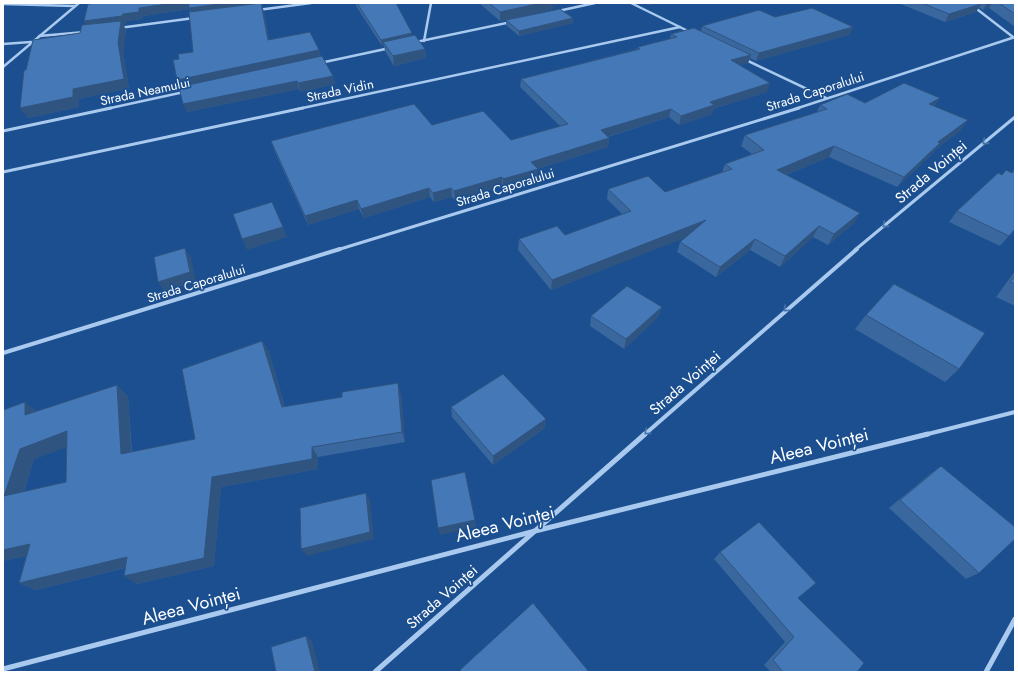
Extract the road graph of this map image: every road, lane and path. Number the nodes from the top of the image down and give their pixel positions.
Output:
1 (79, 3) edge
2 (311, 3) edge
3 (431, 3) edge
4 (595, 3) edge
5 (631, 3) edge
6 (969, 3) edge
7 (3, 4) edge
8 (76, 6) junction
9 (251, 11) edge
10 (556, 12) edge
11 (198, 18) edge
12 (517, 20) edge
13 (680, 27) junction
14 (116, 29) edge
15 (86, 32) edge
16 (695, 34) edge
17 (39, 36) junction
18 (1014, 38) edge
19 (424, 41) junction
20 (32, 42) junction
21 (3, 44) edge
22 (408, 44) edge
23 (393, 47) edge
24 (743, 58) edge
25 (315, 64) edge
26 (3, 67) edge
27 (190, 91) edge
28 (826, 99) junction
29 (1015, 117) edge
30 (3, 131) edge
31 (3, 172) edge
32 (3, 353) edge
33 (1015, 412) edge
34 (535, 531) junction
35 (1015, 619) edge
36 (3, 669) edge
37 (375, 672) edge
38 (986, 672) edge

1 - 8 street
2 - 9 street
3 - 19 street
4 - 10 street
5 - 13 street
6 - 18 street
7 - 8 street
8 - 17 street
11 - 14 street
12 - 19 street
13 - 16 street
13 - 31 street, Strada Vidin
15 - 17 street
17 - 20 street
18 - 28 street, Strada Caporalului
19 - 22 street
20 - 21 street
20 - 26 street
23 - 25 street
24 - 28 street
27 - 30 street, Strada Neamului
28 - 32 street, Strada Caporalului
29 -> 34 street, Strada Voinței
33 - 34 street, Aleea Voinței
34 - 36 street, Aleea Voinței
34 - 37 street, Strada Voinței
35 - 38 street

